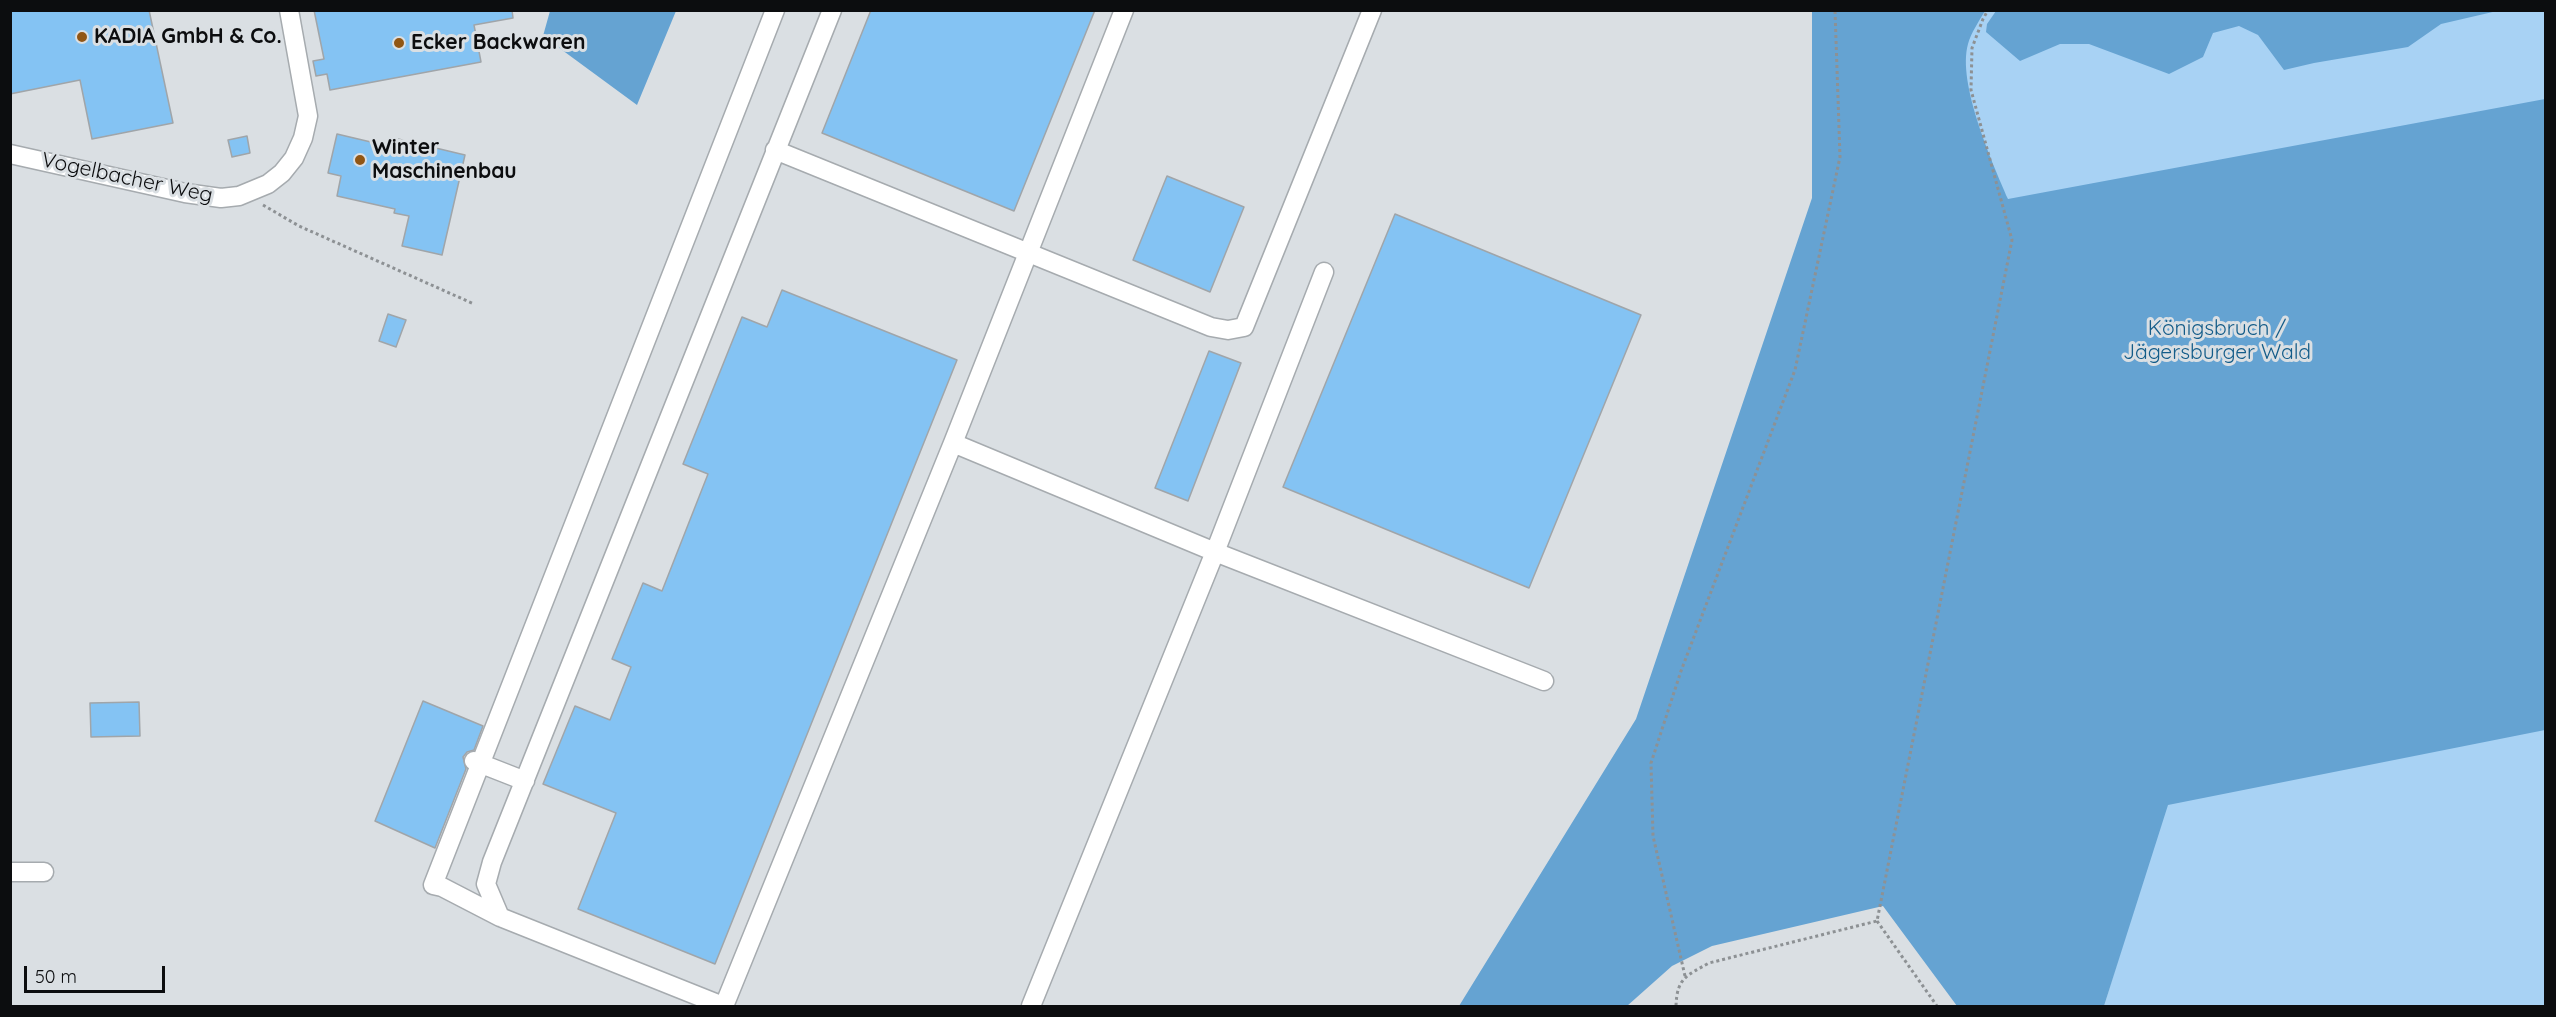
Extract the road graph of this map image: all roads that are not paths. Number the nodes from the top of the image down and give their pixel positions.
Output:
1 (289, 10) edge
2 (775, 10) edge
3 (832, 10) edge
4 (1124, 10) edge
5 (1372, 10) edge
6 (776, 150) junction
7 (10, 154) edge
8 (1029, 252) junction
9 (1324, 272) dead end
10 (953, 443) junction
11 (1215, 552) junction
12 (1544, 681) dead end
13 (477, 762) junction
14 (525, 781) junction
15 (10, 872) edge
16 (44, 872) dead end
17 (500, 917) junction
18 (724, 1006) edge
19 (1031, 1006) edge

1 - 7 street, Vogelbacher Weg
2 - 13 street
3 - 6 street
4 - 8 street
5 - 8 street
6 - 8 street
6 - 14 street
8 - 10 street
9 - 11 street
10 - 11 street
10 - 18 street
11 - 12 street
11 - 19 street
13 - 14 street
13 - 17 street
14 - 17 street
15 - 16 street
17 - 18 street

